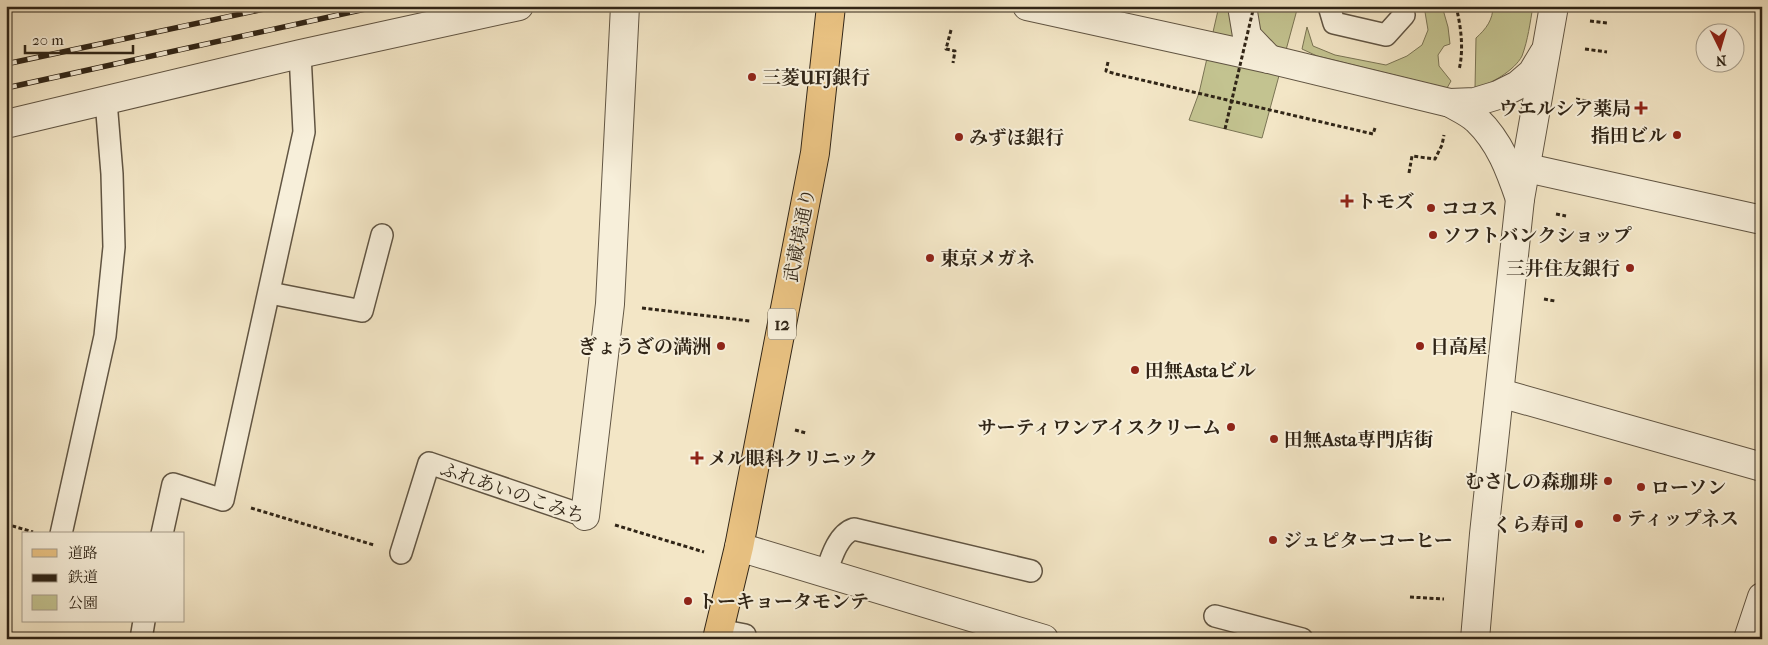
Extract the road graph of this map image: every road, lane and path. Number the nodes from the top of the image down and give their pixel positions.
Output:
1 (519, 6) edge
2 (625, 6) edge
3 (831, 6) edge
4 (1027, 6) edge
5 (1242, 6) edge
6 (1254, 6) edge
7 (1330, 6) edge
8 (1402, 6) edge
9 (1456, 6) edge
10 (1554, 6) edge
11 (1590, 21) dead end
12 (1607, 23) dead end
13 (950, 30) dead end
14 (1547, 49) junction
15 (1585, 49) dead end
16 (1607, 52) dead end
17 (300, 54) junction
18 (1269, 59) junction
19 (1108, 62) dead end
20 (954, 63) dead end
21 (1454, 90) junction
22 (1576, 99) dead end
23 (106, 101) junction
24 (1232, 101) junction
25 (1598, 103) dead end
26 (6, 124) edge
27 (1375, 128) dead end
28 (1225, 129) dead end
29 (1442, 145) dead end
30 (1527, 168) junction
31 (1409, 173) dead end
32 (1520, 199) junction
33 (1556, 214) dead end
34 (1566, 216) dead end
35 (1762, 220) edge
36 (382, 235) dead end
37 (270, 293) junction
38 (1544, 299) dead end
39 (1556, 301) dead end
40 (610, 304) junction
41 (758, 322) dead end
42 (1500, 393) junction
43 (1762, 467) edge
44 (224, 500) junction
45 (585, 516) junction
46 (6, 524) edge
47 (33, 532) edge
48 (61, 532) edge
49 (162, 532) edge
50 (401, 553) joint
51 (737, 554) junction
52 (1031, 571) dead end
53 (826, 573) junction
54 (1410, 597) dead end
55 (1762, 597) edge
56 (1444, 599) dead end
57 (1215, 616) dead end
58 (144, 622) edge
59 (727, 635) edge
60 (141, 639) edge
61 (1044, 639) edge
62 (1302, 639) edge
63 (1475, 639) edge
64 (1748, 639) edge

1 - 17 street
2 - 40 street
3 - 51 main road, 武蔵境通り / 12
4 - 18 street
5 - 18 street
6 - 24 path, bridge
7 - 8 lane
9 - 21 path
10 - 14 street
11 - 12 path
13 - 20 path
14 - 21 street
14 - 30 street
15 - 16 path
17 - 23 street
17 - 37 lane
18 - 21 street
19 - 24 path
21 - 32 street
22 - 25 path
23 - 26 street
23 - 48 lane
24 - 27 path
24 - 28 path, bridge
29 - 31 path
30 - 32 street
30 - 35 street
32 - 42 street
33 - 34 path
36 - 37 lane
37 - 44 lane
38 - 39 path
40 - 41 path
40 - 45 street
42 - 43 street
42 - 63 street
44 - 49 lane
44 - 50 path
45 - 50 lane, ふれあいのこみち
45 - 51 path, ふれあいのこみち
46 - 47 path
51 - 53 street
51 - 59 main road, 武蔵境通り / 12
52 - 53 lane
53 - 61 street
54 - 56 path
55 - 64 street
57 - 62 lane
58 - 60 lane

